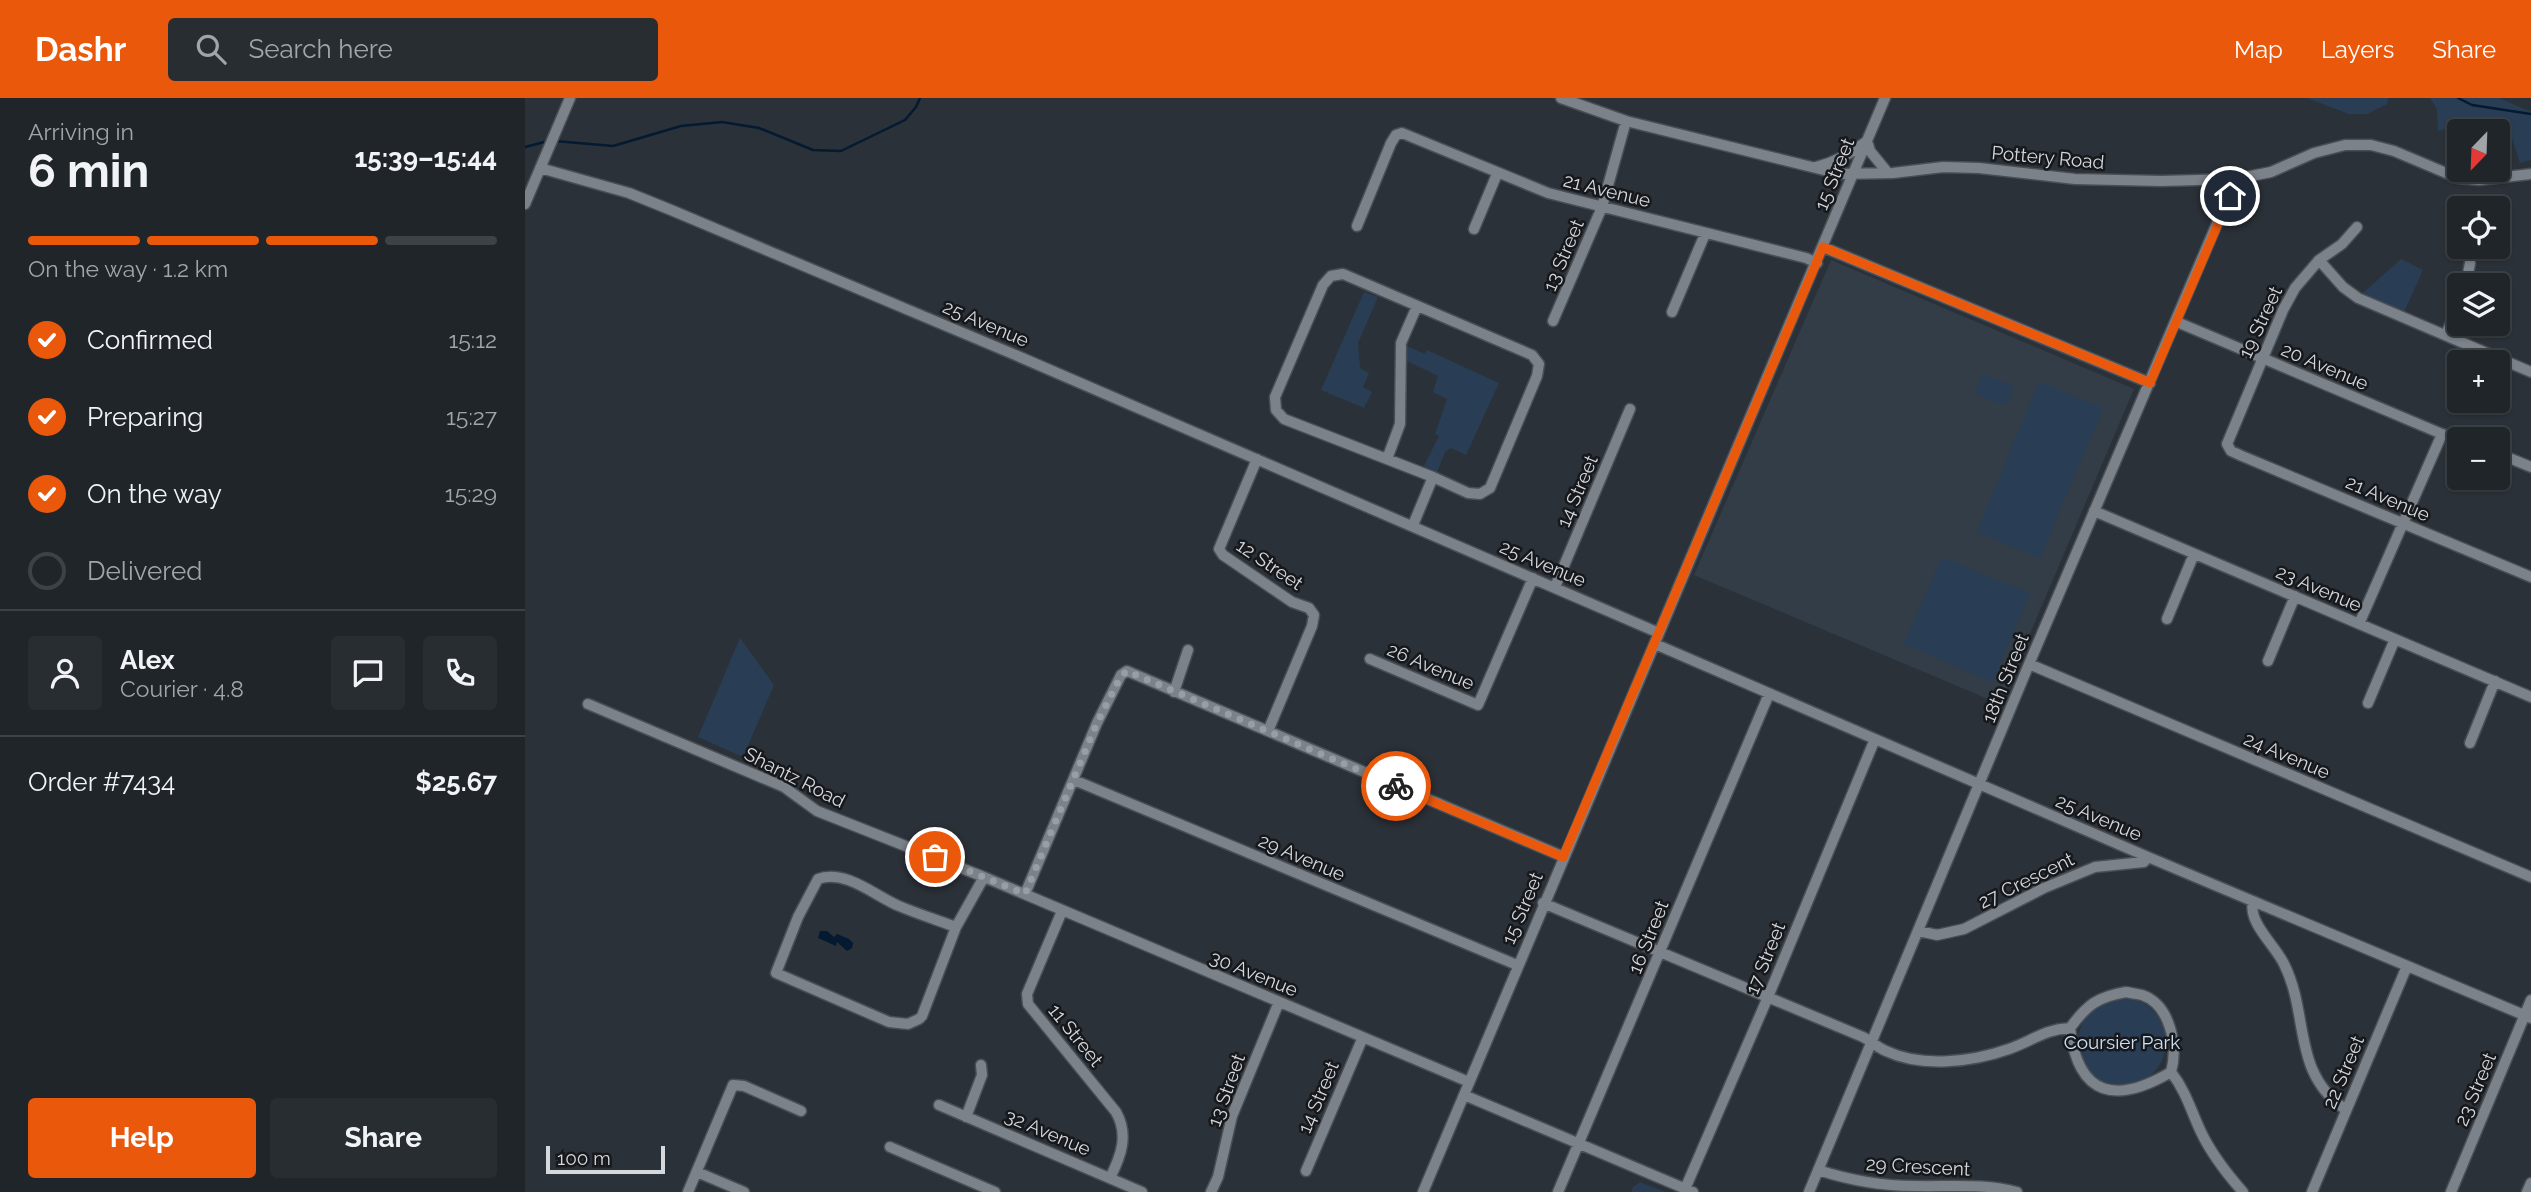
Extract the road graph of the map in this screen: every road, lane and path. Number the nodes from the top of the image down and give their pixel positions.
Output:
1 (570, 98) edge
2 (1561, 98) edge
3 (1885, 98) edge
4 (1626, 121) junction
5 (1867, 141) junction
6 (1814, 167) junction
7 (540, 168) junction
8 (1888, 173) junction
9 (1497, 174) junction
10 (1852, 174) junction
11 (2531, 174) edge
12 (2236, 179) junction
13 (525, 204) edge
14 (1602, 207) junction
15 (1357, 226) dead end
16 (2357, 227) dead end
17 (1474, 229) dead end
18 (1705, 234) junction
19 (1823, 247) junction
20 (2319, 260) junction
21 (1817, 263) junction
22 (2470, 263) dead end
23 (2468, 273) edge
24 (1417, 306) junction
25 (1672, 312) dead end
26 (1553, 321) dead end
27 (2176, 322) junction
28 (2447, 330) edge
29 (2445, 335) junction
30 (2262, 358) junction
31 (2531, 372) edge
32 (2150, 383) junction
33 (1630, 409) dead end
34 (2442, 434) junction
35 (2447, 435) edge
36 (2231, 451) joint
37 (1257, 458) junction
38 (2510, 458) edge
39 (1387, 459) junction
40 (2531, 467) edge
41 (1433, 477) junction
42 (2094, 511) junction
43 (2403, 523) junction
44 (1413, 525) junction
45 (2194, 554) junction
46 (2531, 577) edge
47 (1533, 578) junction
48 (1555, 587) junction
49 (2295, 596) junction
50 (2168, 619) dead end
51 (2359, 624) junction
52 (1659, 633) junction
53 (2395, 639) junction
54 (1654, 644) junction
55 (1188, 650) dead end
56 (1370, 659) dead end
57 (2268, 660) dead end
58 (2029, 664) junction
59 (2495, 681) junction
60 (1174, 692) junction
61 (1769, 694) junction
62 (2531, 697) edge
63 (2368, 703) dead end
64 (588, 704) dead end
65 (1268, 731) junction
66 (1875, 739) junction
67 (2470, 743) dead end
68 (1074, 780) junction
69 (1980, 785) junction
70 (1563, 857) junction
71 (2148, 857) junction
72 (984, 877) junction
73 (2531, 877) edge
74 (1025, 894) junction
75 (2253, 902) junction
76 (1543, 903) junction
77 (1062, 911) junction
78 (956, 927) junction
79 (1919, 931) junction
80 (1661, 953) junction
81 (1517, 965) junction
82 (2407, 966) junction
83 (1768, 997) junction
84 (2531, 1000) edge
85 (1279, 1002) junction
86 (2528, 1017) edge
87 (2070, 1028) junction
88 (1363, 1037) junction
89 (1873, 1042) junction
90 (981, 1065) dead end
91 (2171, 1072) junction
92 (1469, 1082) junction
93 (1464, 1095) junction
94 (939, 1105) dead end
95 (2346, 1110) junction
96 (801, 1111) dead end
97 (966, 1116) junction
98 (1580, 1143) junction
99 (890, 1147) dead end
100 (1818, 1170) junction
101 (1306, 1171) dead end
102 (697, 1172) junction
103 (1111, 1178) junction
104 (2531, 1183) edge
105 (1689, 1190) edge
106 (688, 1192) edge
107 (744, 1192) edge
108 (995, 1192) edge
109 (1142, 1192) edge
110 (1211, 1192) edge
111 (1423, 1192) edge
112 (1558, 1192) edge
113 (1809, 1192) edge
114 (2017, 1192) edge
115 (2243, 1192) edge
116 (2312, 1192) edge
117 (2451, 1192) edge
118 (2527, 1192) edge

1 - 7 street
2 - 4 street, Pottery Road
3 - 5 street, 15 Street
4 - 6 street, Pottery Road
4 - 14 street, 13 Street
5 - 6 street
5 - 8 street
5 - 10 street, 15 Street
6 - 10 street, Pottery Road
7 - 13 street
7 - 37 street, 25 Avenue
8 - 10 street, Pottery Road
8 - 12 street, Pottery Road
9 - 14 street, 21 Avenue
9 - 15 street, 21 Avenue
9 - 17 street
10 - 19 street, 15 Street
11 - 12 street, Pottery Road
12 - 27 street, 18th Street
14 - 18 street, 21 Avenue
14 - 26 street, 13 Street
16 - 20 street, 19 Street
18 - 21 street, 21 Avenue
18 - 25 street
19 - 21 street, 15 Street
19 - 32 street
20 - 29 street
20 - 30 street, 19 Street
21 - 52 street, 15 Street
22 - 23 street
24 - 39 street
24 - 39 street
24 - 41 street
27 - 30 street, 20 Avenue
27 - 32 street, 18th Street
28 - 29 street
29 - 31 street
30 - 34 street, 20 Avenue
30 - 36 street, 19 Street
32 - 42 street, 18th Street
33 - 48 street, 14 Street
34 - 35 street, 20 Avenue
34 - 43 street
36 - 43 street, 21 Avenue
37 - 44 street, 25 Avenue
37 - 65 street, 12 Street
38 - 40 street
39 - 41 street
41 - 44 street
42 - 45 street, 23 Avenue
42 - 58 street, 18th Street
43 - 46 street, 21 Avenue
43 - 51 street
44 - 47 street, 25 Avenue
45 - 49 street, 23 Avenue
45 - 50 street
47 - 48 street, 25 Avenue
47 - 56 street, 26 Avenue
48 - 52 street, 25 Avenue
49 - 51 street, 23 Avenue
49 - 57 street
51 - 53 street, 23 Avenue
52 - 54 street, 15 Street
53 - 59 street, 23 Avenue
53 - 63 street
54 - 61 street, 25 Avenue
54 - 70 street, 15 Street
55 - 60 street
58 - 69 street, 18th Street
58 - 73 street, 24 Avenue
59 - 62 street, 23 Avenue
59 - 67 street
60 - 65 street
60 - 68 street
61 - 66 street, 25 Avenue
61 - 80 street, 16 Street
64 - 72 street, Shantz Road
65 - 70 street
66 - 69 street, 25 Avenue
66 - 83 street, 17 Street
68 - 74 street
68 - 81 street, 29 Avenue
69 - 71 street, 25 Avenue
69 - 79 street, 18th Street
70 - 76 street, 15 Street
71 - 75 street, 25 Avenue
71 - 79 street, 27 Crescent
72 - 74 street, Shantz Road
72 - 78 street
74 - 77 street, 30 Avenue
75 - 82 street, 25 Avenue
75 - 95 street
76 - 80 street
76 - 81 street, 15 Street
77 - 85 street, 30 Avenue
77 - 103 street, 11 Street
78 - 78 street
79 - 89 street, 18th Street
80 - 83 street
80 - 98 street, 16 Street
81 - 92 street, 15 Street
82 - 86 street, 25 Avenue
82 - 95 street, 22 Street
83 - 89 street
83 - 105 street, 17 Street
84 - 86 street, 23 Street
85 - 88 street, 30 Avenue
85 - 110 street, 13 Street
86 - 117 street, 23 Street
87 - 89 street
87 - 91 street
87 - 91 street
88 - 92 street, 30 Avenue
88 - 101 street, 14 Street
89 - 100 street, 18th Street
90 - 97 street
91 - 115 street
92 - 93 street, 15 Street
93 - 98 street
93 - 111 street, 15 Street
94 - 97 street, 32 Avenue
95 - 116 street, 22 Street
96 - 102 street
97 - 103 street, 32 Avenue
98 - 105 street
98 - 112 street, 16 Street
99 - 108 street
100 - 113 street, 18th Street
100 - 114 street, 29 Crescent
102 - 106 street
102 - 107 street
103 - 109 street, 32 Avenue
104 - 118 street

